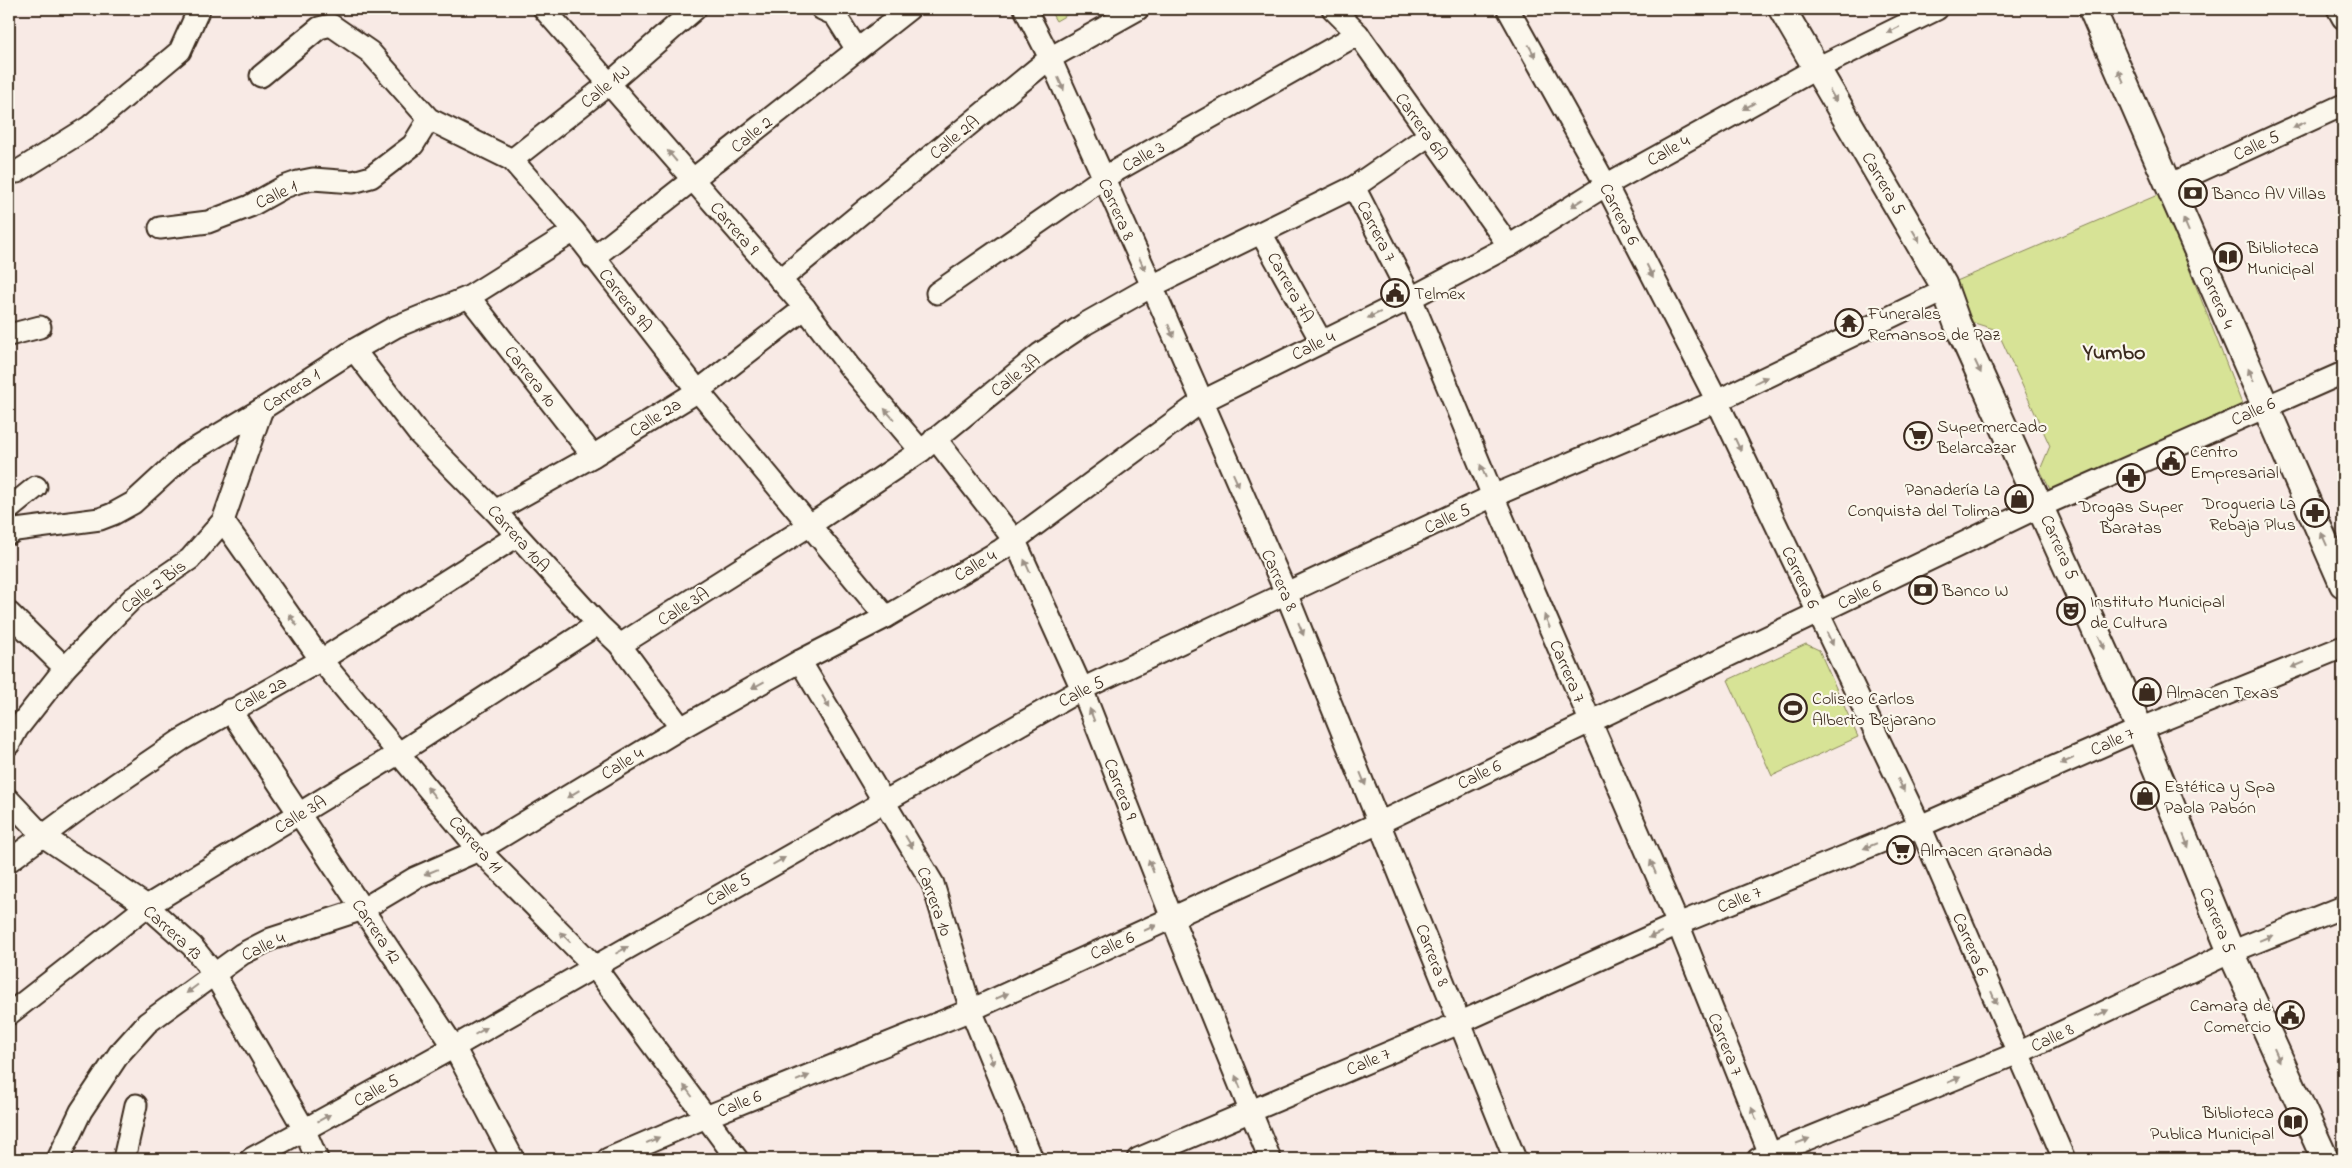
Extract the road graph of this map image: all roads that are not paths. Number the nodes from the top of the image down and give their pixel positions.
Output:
1 (199, 9) edge
2 (544, 9) edge
3 (695, 9) edge
4 (822, 9) edge
5 (909, 9) edge
6 (1025, 9) edge
7 (1138, 9) edge
8 (1332, 9) edge
9 (1508, 9) edge
10 (1782, 9) edge
11 (1937, 9) edge
12 (2092, 9) edge
13 (2338, 9) edge
14 (2343, 18) edge
15 (1358, 34) junction
16 (856, 48) junction
17 (1050, 58) junction
18 (1817, 68) junction
19 (261, 76) dead end
20 (610, 83) junction
21 (2343, 105) edge
22 (429, 119) junction
23 (1428, 136) junction
24 (512, 160) junction
25 (17, 172) dead end
26 (1103, 178) junction
27 (693, 180) junction
28 (1606, 185) junction
29 (2169, 185) junction
30 (1354, 187) junction
31 (160, 228) dead end
32 (574, 231) junction
33 (1261, 233) junction
34 (1509, 246) junction
35 (592, 258) junction
36 (780, 280) junction
37 (1152, 286) junction
38 (1946, 290) junction
39 (937, 293) dead end
40 (469, 297) junction
41 (1411, 298) junction
42 (805, 308) junction
43 (40, 327) dead end
44 (9, 335) edge
45 (1321, 341) junction
46 (354, 350) junction
47 (2343, 373) edge
48 (698, 391) junction
49 (1717, 401) junction
50 (1201, 402) junction
51 (2264, 406) junction
52 (262, 409) junction
53 (928, 445) junction
54 (593, 456) junction
55 (36, 487) dead end
56 (1494, 496) junction
57 (2041, 506) junction
58 (9, 509) edge
59 (495, 511) junction
60 (223, 521) junction
61 (810, 526) junction
62 (9, 534) edge
63 (517, 536) junction
64 (1016, 541) junction
65 (2343, 584) edge
66 (1286, 593) junction
67 (9, 613) edge
68 (1818, 614) junction
69 (886, 617) junction
70 (598, 624) junction
71 (620, 645) junction
72 (2343, 647) edge
73 (321, 660) junction
74 (800, 661) junction
75 (65, 668) junction
76 (1082, 690) junction
77 (230, 710) junction
78 (1590, 721) junction
79 (681, 728) junction
80 (2140, 729) junction
81 (11, 732) edge
82 (399, 753) junction
83 (9, 800) edge
84 (884, 800) junction
85 (300, 815) junction
86 (1381, 822) junction
87 (1920, 826) junction
88 (44, 836) junction
89 (479, 850) junction
90 (9, 861) edge
91 (146, 906) junction
92 (2343, 907) edge
93 (362, 909) junction
94 (1172, 918) junction
95 (1678, 924) junction
96 (2231, 952) junction
97 (594, 966) junction
98 (213, 972) junction
99 (971, 1010) junction
100 (9, 1014) edge
101 (1459, 1023) junction
102 (454, 1047) junction
103 (2018, 1053) junction
104 (136, 1105) dead end
105 (1249, 1111) junction
106 (706, 1117) junction
107 (304, 1130) junction
108 (1767, 1157) edge
109 (58, 1159) edge
110 (124, 1159) edge
111 (251, 1159) edge
112 (317, 1159) edge
113 (513, 1159) edge
114 (608, 1159) edge
115 (737, 1159) edge
116 (1032, 1159) edge
117 (1138, 1159) edge
118 (1270, 1159) edge
119 (1515, 1159) edge
120 (2064, 1159) edge
121 (2325, 1159) edge

1 - 25 street
2 - 20 street, Carrera 9
3 - 20 street, Calle 1W
4 - 16 street
5 - 16 street, Calle 2
6 - 17 street, Carrera 8
7 - 17 street, Calle 2A
8 - 15 street, Carrera 6A
9 -> 28 street, Carrera 6
10 - 18 main road, Carrera 5
11 -> 18 street, Calle 4
29 -> 12 main road, Carrera 4
13 - 14 street
15 - 23 street, Carrera 6A
15 - 26 street, Calle 3
16 - 27 street, Calle 2
17 -> 26 street, Carrera 8
17 - 36 street, Calle 2A
18 -> 28 street, Calle 4
18 -> 38 main road, Carrera 5
19 - 22 street, Carrera 9A
20 - 24 street, Calle 1W
27 -> 20 street, Carrera 9
21 -> 29 street, Calle 5
22 - 24 street, Carrera 9A
22 - 31 street, Calle 1
23 - 30 street, Calle 3A
23 - 34 street, Carrera 6A
24 - 32 street, Carrera 9A
26 -> 37 street, Carrera 8
26 - 39 street, Calle 3
27 - 35 street, Calle 2
27 - 36 street, Carrera 9
28 -> 34 street, Calle 4
28 -> 49 street, Carrera 6
51 -> 29 main road, Carrera 4
30 - 33 street, Calle 3A
30 - 41 street, Carrera 7
32 - 35 street, Carrera 9A
32 - 40 street, Carrera 1
33 - 37 street, Calle 3A
33 - 45 street, Carrera 7A
34 - 41 street, Calle 4
35 - 48 street, Carrera 9A
36 - 42 street, Carrera 9
37 -> 50 street, Carrera 8
37 - 53 street, Calle 3A
49 -> 38 street, Calle 5
38 -> 57 main road, Carrera 5
40 - 46 street, Carrera 1
40 - 54 street, Carrera 10
41 -> 45 street, Calle 4
56 -> 41 street, Carrera 7
42 - 48 street, Calle 2a
53 -> 42 street, Carrera 9
43 - 44 street
45 - 50 street, Calle 4
46 - 52 street, Carrera 1
46 - 59 street, Carrera 10A
47 - 51 street, Calle 6
48 - 54 street, Calle 2a
48 - 61 street, Carrera 9A
49 - 56 street, Calle 5
49 -> 68 street, Carrera 6
50 - 64 street, Calle 4
50 -> 66 street, Carrera 8
51 - 57 street, Calle 6
65 -> 51 main road, Carrera 4
52 - 60 street, Calle 2 Bis
52 - 62 street, Carrera 1
53 - 61 street, Calle 3A
53 - 64 street, Carrera 9
54 - 59 street, Calle 2a
55 - 58 street
56 - 66 street, Calle 5
78 -> 56 street, Carrera 7
57 - 68 street, Calle 6
57 -> 80 main road, Carrera 5
59 - 63 street, Carrera 10A
73 -> 60 street, Carrera 11
60 - 75 street, Calle 2 Bis
61 - 69 street, Carrera 9A
61 - 71 street, Calle 3A
63 - 70 street, Carrera 10A
63 - 73 street, Calle 2a
64 - 69 street, Calle 4
76 -> 64 street, Carrera 9
66 - 76 street, Calle 5
66 -> 86 street, Carrera 8
67 - 75 street
68 - 78 street, Calle 6
68 -> 87 street, Carrera 6
69 - 74 street, Calle 4
70 - 71 street, Carrera 10A
70 - 82 street, Calle 3A
71 - 79 street, Carrera 10A
72 -> 80 street, Calle 7
73 - 77 street, Calle 2a
73 - 82 street, Carrera 11
74 -> 79 street, Calle 4
74 -> 84 street, Carrera 10
75 - 81 street, Calle 2 Bis
76 - 84 street, Calle 5
94 -> 76 street, Carrera 9
77 - 85 street, Carrera 12
77 - 88 street, Calle 2a
78 - 86 street, Calle 6
95 -> 78 street, Carrera 7
79 -> 89 street, Calle 4
80 -> 87 street, Calle 7
80 -> 96 main road, Carrera 5
82 - 85 street, Calle 3A
89 -> 82 street, Carrera 11
83 - 88 street, Carrera 13
97 -> 84 street, Calle 5
84 -> 99 street, Carrera 10
85 - 91 street, Calle 3A
85 - 93 street, Carrera 12
86 - 94 street, Calle 6
86 - 101 street, Carrera 8
87 -> 95 street, Calle 7
87 -> 103 street, Carrera 6
88 - 90 street, Calle 2a
88 - 91 street, Carrera 13
89 -> 93 street, Calle 4
97 -> 89 street, Carrera 11
91 - 98 street, Carrera 13
91 - 100 street, Calle 3A
96 -> 92 street, Calle 8
93 - 98 street, Calle 4
93 - 102 street, Carrera 12
99 -> 94 street, Calle 6
105 -> 94 street, Carrera 9
95 -> 101 street, Calle 7
108 -> 95 street, Carrera 7
103 -> 96 street, Calle 8
96 -> 121 main road, Carrera 5
102 -> 97 street, Calle 5
106 -> 97 street, Carrera 11
98 - 107 street, Carrera 13
98 -> 109 street, Calle 4
106 -> 99 street, Calle 6
99 -> 116 street, Carrera 10
101 - 105 street, Calle 7
101 - 119 street, Carrera 8
107 -> 102 street, Calle 5
102 - 113 street, Carrera 12
108 -> 103 street, Calle 8
103 - 120 street, Carrera 6
104 - 110 street
105 - 117 street, Calle 7
105 - 118 street, Carrera 9
114 -> 106 street, Calle 6
106 - 115 street, Carrera 11
107 - 111 street, Calle 5
107 - 112 street, Carrera 13

